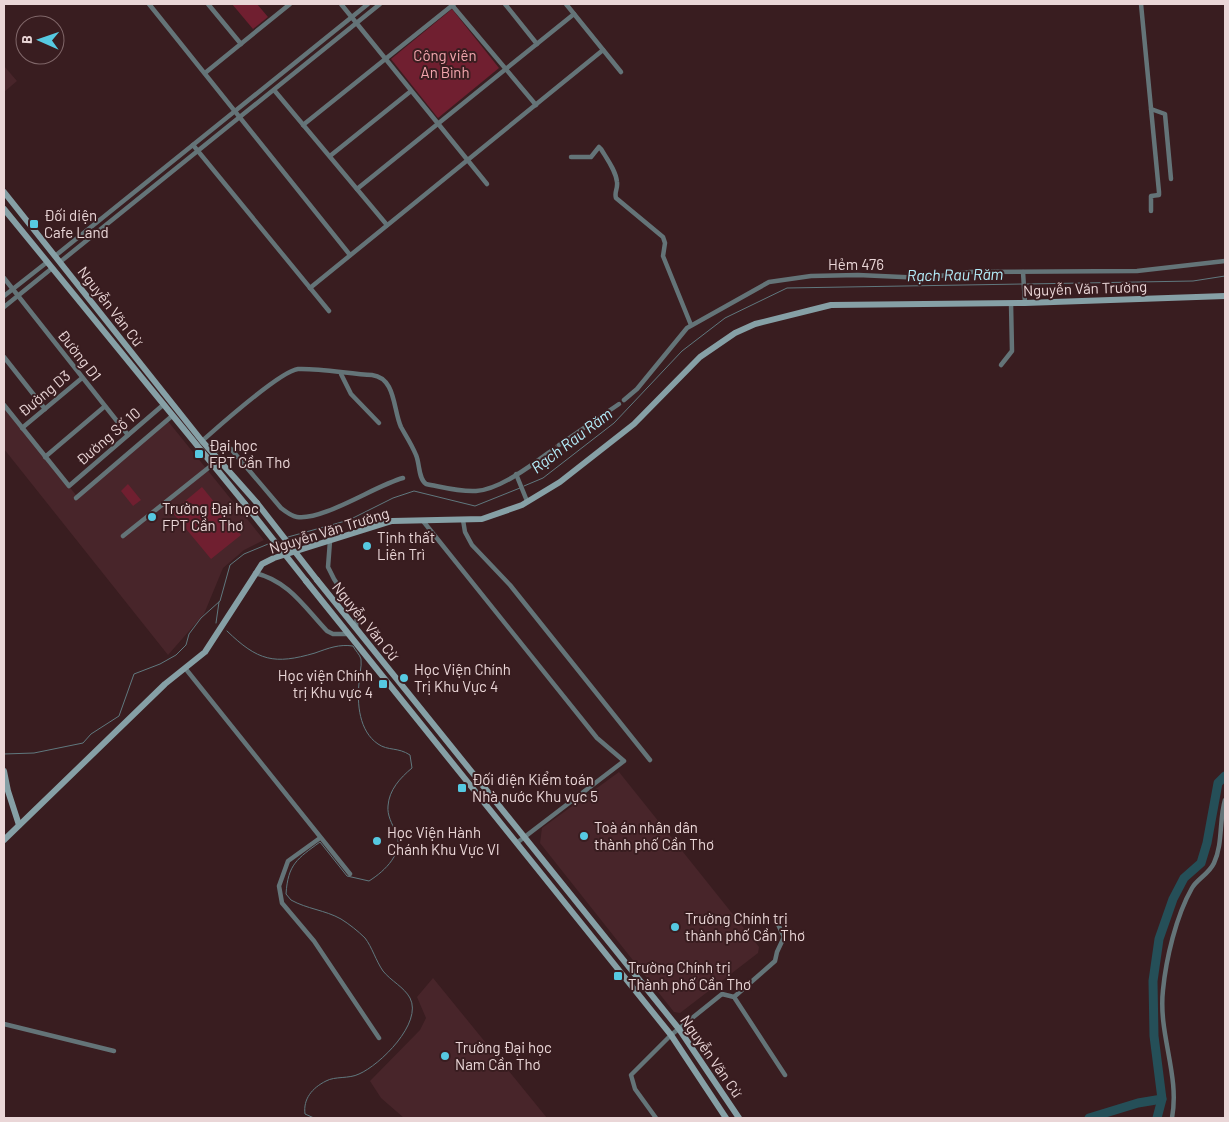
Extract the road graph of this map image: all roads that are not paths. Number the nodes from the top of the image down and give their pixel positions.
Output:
1 (149, 4) edge
2 (208, 4) edge
3 (288, 4) edge
4 (341, 4) edge
5 (368, 4) edge
6 (380, 4) edge
7 (452, 4) edge
8 (505, 4) edge
9 (566, 4) edge
10 (1141, 4) edge
11 (574, 14) junction
12 (352, 17) junction
13 (356, 22) junction
14 (241, 44) junction
15 (537, 44) junction
16 (603, 50) junction
17 (385, 59) junction
18 (506, 69) junction
19 (621, 72) dead end
20 (205, 73) junction
21 (274, 90) junction
22 (411, 91) junction
23 (536, 105) junction
24 (235, 110) junction
25 (1152, 110) junction
26 (240, 116) junction
27 (303, 124) junction
28 (438, 124) junction
29 (193, 145) junction
30 (198, 151) junction
31 (330, 156) junction
32 (571, 157) dead end
33 (467, 160) junction
34 (1171, 179) dead end
35 (487, 184) dead end
36 (358, 189) junction
37 (4, 192) edge
38 (4, 209) edge
39 (1151, 211) dead end
40 (387, 225) junction
41 (350, 255) junction
42 (57, 259) junction
43 (1225, 261) edge
44 (48, 266) junction
45 (1023, 273) junction
46 (4, 278) edge
47 (310, 288) junction
48 (12, 289) junction
49 (4, 296) edge
50 (18, 296) junction
51 (1225, 296) edge
52 (1025, 301) junction
53 (1011, 303) junction
54 (4, 307) edge
55 (328, 310) dead end
56 (691, 325) junction
57 (4, 357) edge
58 (1001, 365) dead end
59 (340, 374) junction
60 (82, 378) junction
61 (169, 400) junction
62 (624, 400) dead end
63 (619, 404) dead end
64 (4, 405) edge
65 (163, 405) junction
66 (104, 407) junction
67 (45, 408) junction
68 (172, 416) junction
69 (379, 423) dead end
70 (22, 428) junction
71 (128, 435) junction
72 (202, 441) junction
73 (559, 445) tunnel mouth
74 (551, 451) tunnel mouth
75 (212, 453) junction
76 (45, 457) junction
77 (212, 465) junction
78 (517, 476) junction
79 (403, 478) dead end
80 (76, 498) dead end
81 (526, 498) junction
82 (463, 520) junction
83 (424, 521) junction
84 (123, 536) dead end
85 (330, 541) junction
86 (255, 573) junction
87 (356, 630) junction
88 (348, 634) junction
89 (185, 668) junction
90 (413, 698) junction
91 (405, 704) junction
92 (650, 760) dead end
93 (4, 771) edge
94 (487, 791) junction
95 (481, 796) junction
96 (1225, 800) edge
97 (19, 825) junction
98 (524, 837) junction
99 (320, 838) junction
100 (4, 840) edge
101 (518, 842) junction
102 (350, 874) dead end
103 (590, 918) junction
104 (776, 920) dead end
105 (582, 924) junction
106 (734, 997) junction
107 (4, 1024) edge
108 (679, 1029) junction
109 (671, 1035) junction
110 (380, 1038) dead end
111 (114, 1050) dead end
112 (785, 1075) dead end
113 (656, 1118) edge
114 (726, 1118) edge
115 (739, 1118) edge
116 (1172, 1118) edge

1 - 20 street
2 - 14 street
3 - 14 street
4 - 12 street
5 - 12 street
6 - 13 street
7 - 17 street
7 - 18 street
8 - 15 street
9 - 11 street
10 - 25 street
11 - 15 street
11 - 16 street
12 - 13 street
12 - 24 street
13 - 17 street
13 - 21 street
14 - 20 street
15 - 18 street
16 - 19 street
16 - 23 street
17 - 22 street
17 - 27 street
18 - 23 street
18 - 28 street
20 - 24 street
21 - 26 street
21 - 27 street
22 - 28 street
22 - 31 street
23 - 33 street
24 - 26 street
24 - 29 street
25 - 34 street
25 - 39 street
26 - 30 street
26 - 41 street
27 - 31 street
28 - 33 street
28 - 36 street
29 - 30 street
29 - 42 street
30 - 42 street
30 - 47 street
31 - 36 street
32 - 56 street
33 - 35 street
33 - 40 street
36 - 40 street
37 - 42 main road, Nguyễn Văn Cừ
38 - 44 main road, Nguyễn Văn Cừ
40 - 41 street
41 - 47 street
42 - 44 main road
42 - 61 main road, Nguyễn Văn Cừ
43 - 45 street, Hẻm 476
44 - 48 street
44 - 50 street
44 - 65 main road, Nguyễn Văn Cừ
45 - 52 street
45 - 56 street, Hẻm 476
46 - 48 street, Đường D1
47 - 55 street
48 - 49 street
48 - 50 street, Đường D1
50 - 54 street
50 - 60 street, Đường D1
51 - 52 main road, Nguyễn Văn Trường
52 - 53 main road, Nguyễn Văn Trường
53 - 58 street
53 - 81 main road, Nguyễn Văn Trường
56 - 62 street, Hẻm 476
57 - 67 street
59 - 69 street
59 - 72 street
59 - 78 street
60 - 66 street, Đường D1
60 - 67 street, Đường D3
61 - 65 main road
61 - 72 main road, Nguyễn Văn Cừ
63 - 73 street
64 - 70 street
65 - 68 main road, Nguyễn Văn Cừ
65 - 71 street, Đường Số 10
66 - 71 street, Đường D1
66 - 76 street
67 - 70 street, Đường D3
68 - 77 main road, Nguyễn Văn Cừ
68 - 80 street
70 - 76 street
71 - 76 street, Đường Số 10
72 - 75 main road, Nguyễn Văn Cừ
74 - 78 street
75 - 79 street
75 - 87 main road, Nguyễn Văn Cừ, bridge
77 - 84 street
77 - 88 main road, Nguyễn Văn Cừ, bridge
78 - 81 street
81 - 82 main road, Nguyễn Văn Trường
82 - 83 main road, Nguyễn Văn Trường
82 - 92 street
83 - 85 main road, Nguyễn Văn Trường
83 - 98 street
85 - 86 main road, Nguyễn Văn Trường
85 - 87 street
86 - 88 street
86 - 89 main road, Nguyễn Văn Trường
87 - 90 main road, Nguyễn Văn Cừ
88 - 91 main road, Nguyễn Văn Cừ
89 - 97 main road, Nguyễn Văn Trường
89 - 99 street
90 - 91 main road
90 - 94 main road, Nguyễn Văn Cừ
91 - 95 main road, Nguyễn Văn Cừ
93 - 97 main road
94 - 95 main road
94 - 98 main road, Nguyễn Văn Cừ
95 - 101 main road, Nguyễn Văn Cừ
96 - 116 street
97 - 100 main road, Nguyễn Văn Trường
98 - 101 street
98 - 103 main road, Nguyễn Văn Cừ
99 - 102 street
99 - 110 street
101 - 105 main road, Nguyễn Văn Cừ
103 - 105 main road
103 - 108 main road, Nguyễn Văn Cừ
104 - 106 street
105 - 109 main road, Nguyễn Văn Cừ
106 - 108 street
106 - 112 street
107 - 111 street
108 - 109 street
108 - 115 main road, Nguyễn Văn Cừ
109 - 113 street
109 - 114 main road, Nguyễn Văn Cừ

